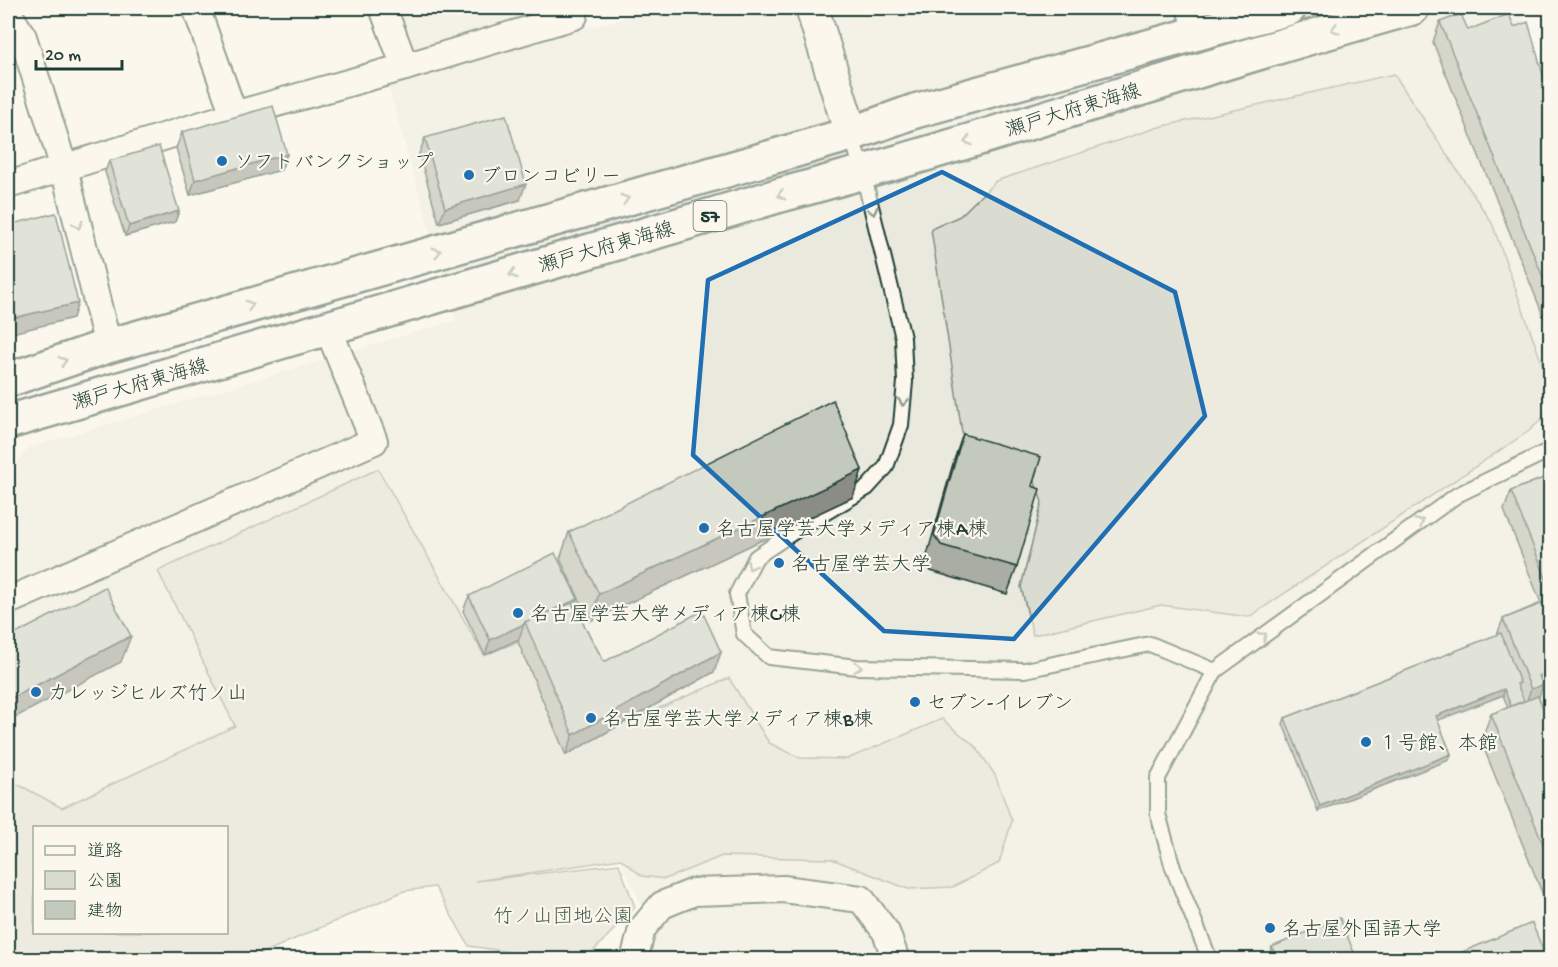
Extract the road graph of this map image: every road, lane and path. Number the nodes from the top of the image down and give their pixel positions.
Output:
1 (196, 8) edge
2 (383, 8) edge
3 (571, 8) edge
4 (812, 8) edge
5 (1289, 8) edge
6 (1412, 8) edge
7 (8, 13) edge
8 (1194, 20) edge
9 (405, 67) junction
10 (234, 115) junction
11 (851, 134) junction
12 (64, 168) junction
13 (863, 173) junction
14 (8, 185) edge
15 (328, 328) junction
16 (108, 346) junction
17 (8, 380) edge
18 (8, 422) edge
19 (1551, 450) edge
20 (8, 601) edge
21 (1215, 671) junction
22 (634, 960) edge
23 (896, 960) edge
24 (1210, 960) edge

1 - 10 street
2 - 9 street
3 - 9 street
4 - 11 street
5 - 8 main road, 瀬戸大府東海線 / 57
6 -> 13 main road, 瀬戸大府東海線 / 57
7 - 12 street
8 - 11 main road, 瀬戸大府東海線 / 57
9 - 10 street
10 - 12 street
11 - 13 lane
16 -> 11 main road, 瀬戸大府東海線 / 57
12 - 14 street
12 -> 16 street
13 -> 15 main road, 瀬戸大府東海線 / 57
13 -> 21 lane
15 - 18 main road, 瀬戸大府東海線 / 57
15 - 20 street
17 -> 16 main road, 瀬戸大府東海線 / 57
21 -> 19 lane
21 - 24 lane
22 - 23 street

